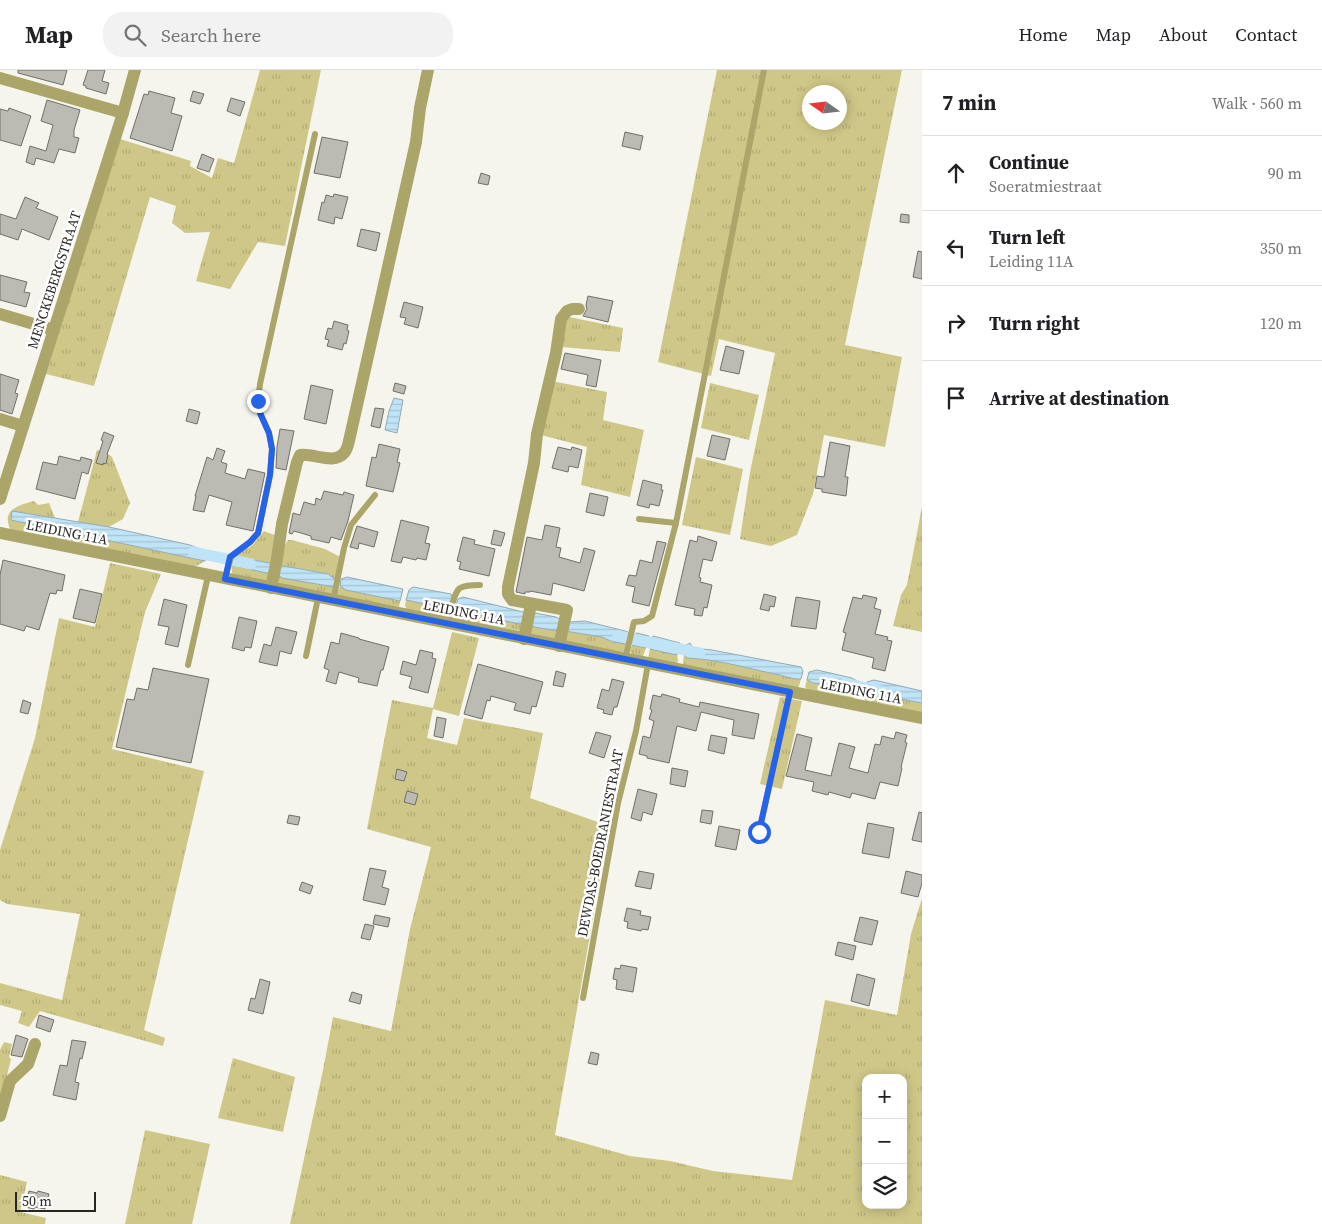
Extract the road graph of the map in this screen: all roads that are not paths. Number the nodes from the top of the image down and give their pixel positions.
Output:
1 (135, 70) edge
2 (428, 70) edge
3 (764, 70) edge
4 (0, 78) edge
5 (123, 113) junction
6 (315, 134) dead end
7 (579, 309) dead end
8 (0, 314) edge
9 (54, 330) junction
10 (0, 419) edge
11 (23, 426) junction
12 (375, 495) dead end
13 (0, 499) edge
14 (639, 519) dead end
15 (676, 523) junction
16 (0, 533) edge
17 (208, 576) junction
18 (225, 579) junction
19 (480, 585) dead end
20 (271, 586) junction
21 (318, 598) junction
22 (333, 601) junction
23 (530, 609) junction
24 (448, 624) junction
25 (524, 636) junction
26 (560, 642) junction
27 (306, 656) dead end
28 (627, 656) junction
29 (648, 664) junction
30 (188, 665) dead end
31 (790, 692) junction
32 (922, 718) edge
33 (759, 832) dead end
34 (583, 998) dead end
35 (35, 1044) dead end
36 (0, 1116) edge

1 - 5 street, MENCKEBERGSTRAAT
2 - 20 street
3 - 15 lane
4 - 5 street
5 - 9 street, MENCKEBERGSTRAAT
6 - 18 lane
7 - 23 street
8 - 9 street
9 - 11 street, MENCKEBERGSTRAAT
10 - 11 street
11 - 13 street, MENCKEBERGSTRAAT
12 - 22 lane
14 - 15 lane
15 - 28 lane
16 - 17 street, LEIDING 11A
17 - 18 street, LEIDING 11A
17 - 30 lane
18 - 20 street, LEIDING 11A
19 - 24 lane
20 - 21 street, LEIDING 11A
21 - 22 street, LEIDING 11A
21 - 27 lane
22 - 24 street, LEIDING 11A
23 - 25 street
23 - 26 street
24 - 25 street, LEIDING 11A
25 - 26 street, LEIDING 11A
26 - 28 street, LEIDING 11A
28 - 29 street, LEIDING 11A
29 - 31 street, LEIDING 11A
29 - 34 lane, DEWDAS-BOEDRANIESTRAAT
31 - 32 street, LEIDING 11A
31 - 33 lane
35 - 36 street

